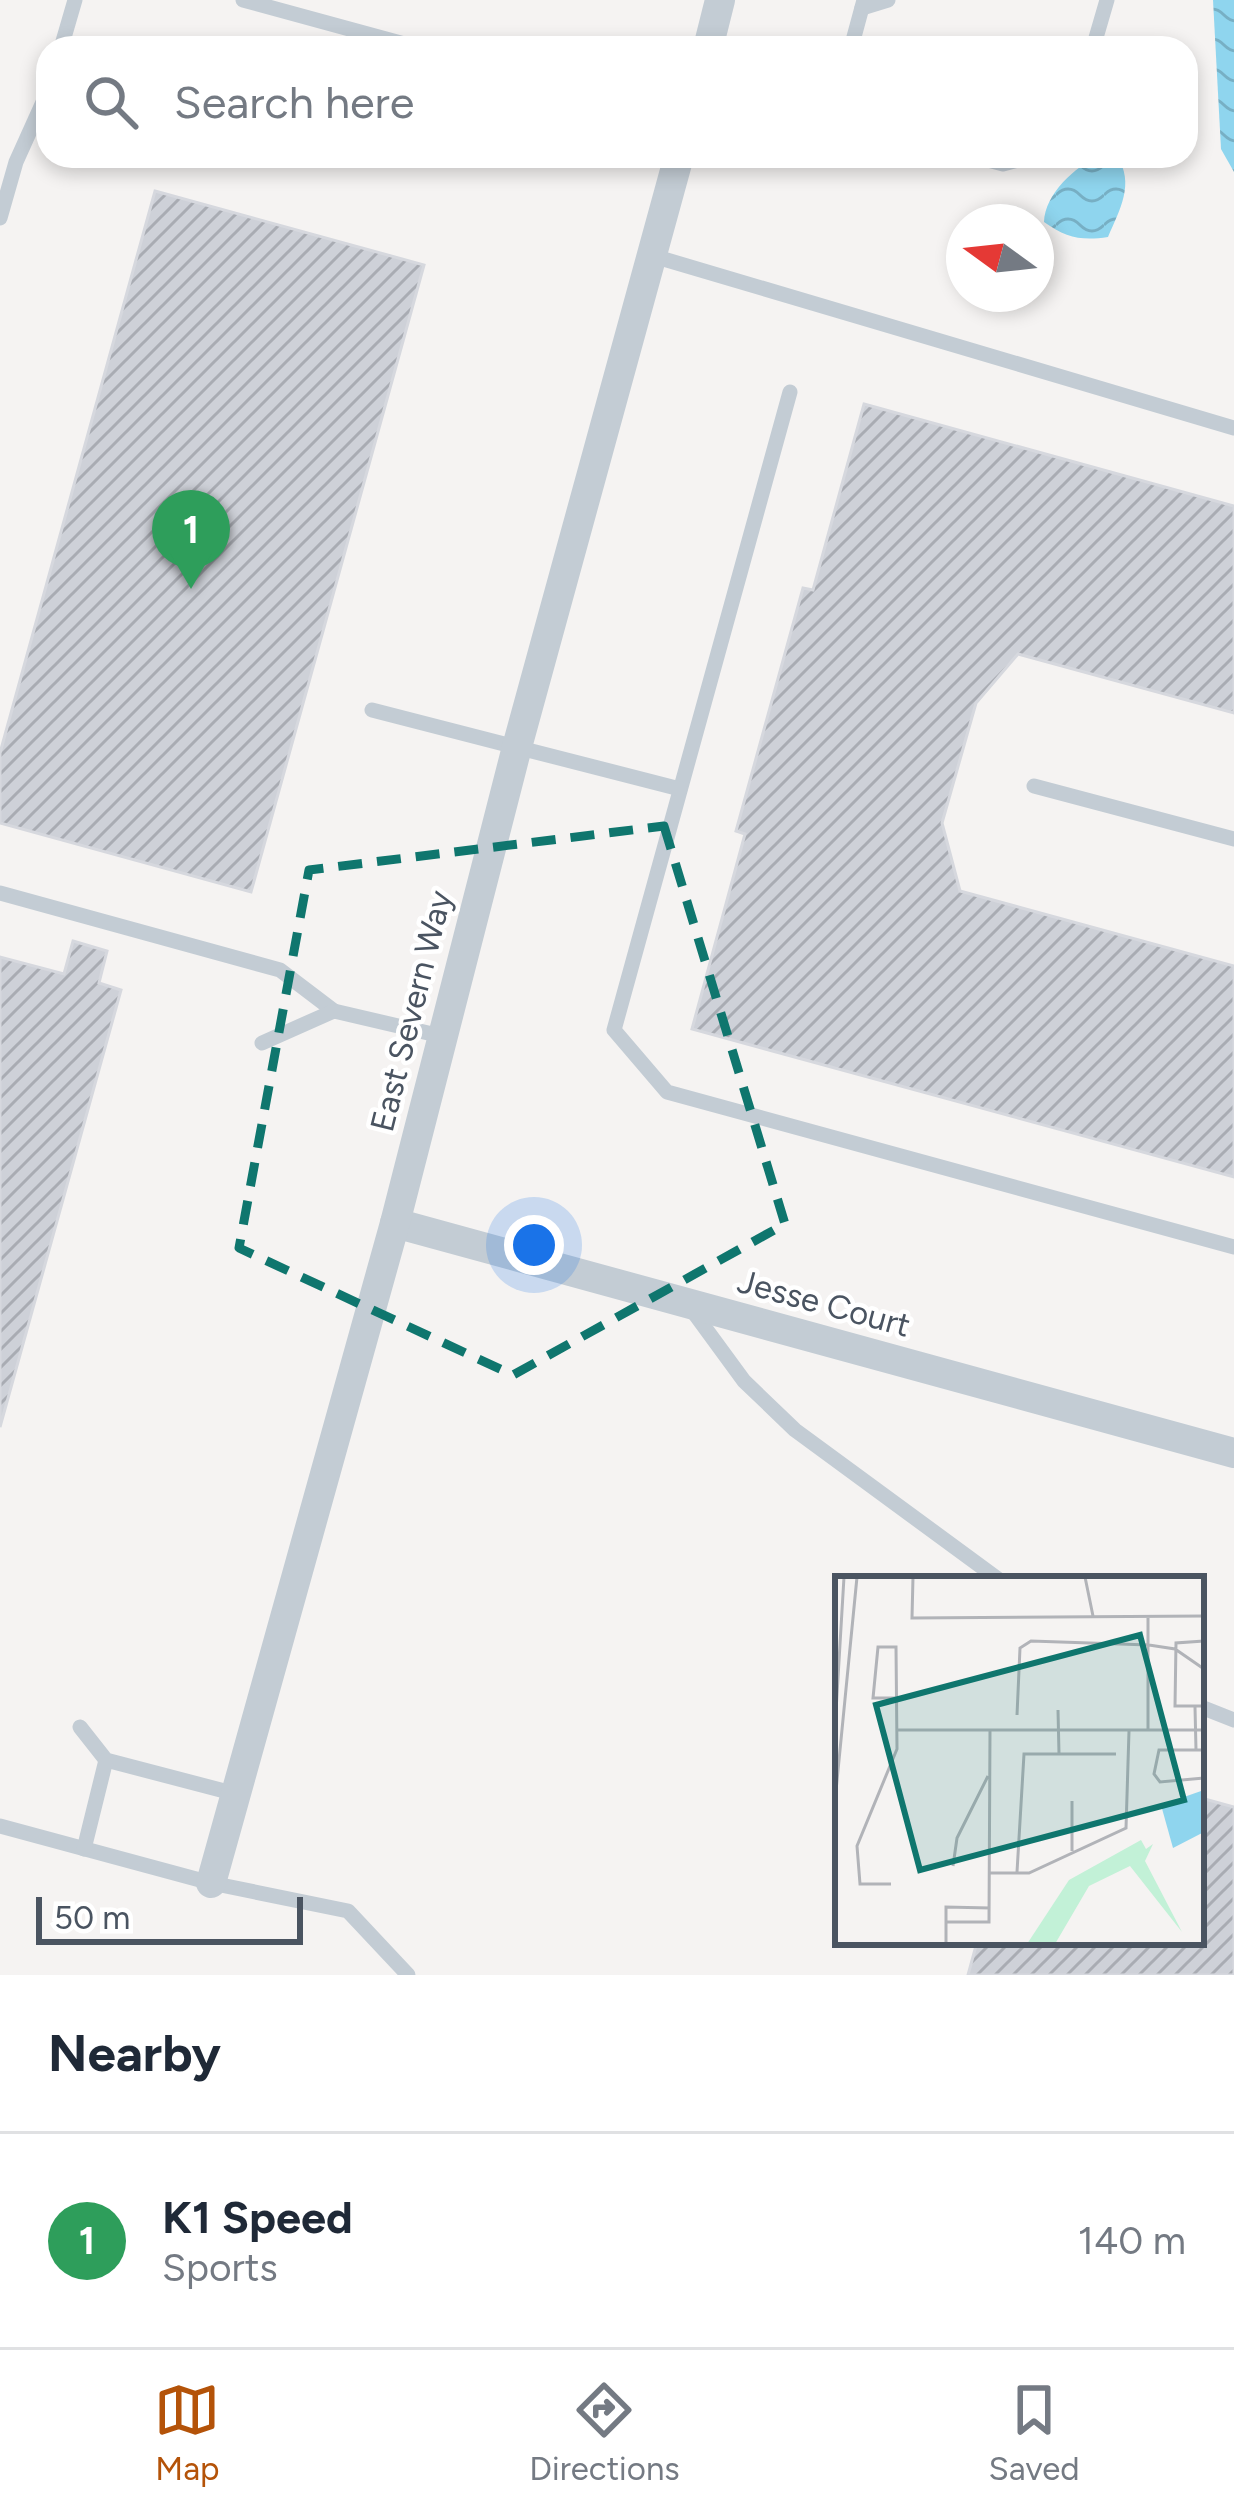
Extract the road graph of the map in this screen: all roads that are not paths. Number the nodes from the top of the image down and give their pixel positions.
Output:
1 (75, 0) edge
2 (243, 0) edge
3 (720, 0) edge
4 (888, 0) edge
5 (1107, 0) edge
6 (863, 4) edge
7 (64, 36) edge
8 (375, 36) edge
9 (711, 36) edge
10 (854, 36) edge
11 (1096, 36) edge
12 (36, 118) edge
13 (675, 168) edge
14 (0, 218) edge
15 (650, 255) junction
16 (790, 392) dead end
17 (1234, 428) edge
18 (372, 710) dead end
19 (517, 747) junction
20 (1034, 786) dead end
21 (680, 789) junction
22 (1234, 839) edge
23 (0, 892) edge
24 (334, 1011) junction
25 (441, 1036) junction
26 (262, 1043) dead end
27 (395, 1223) junction
28 (1234, 1247) edge
29 (686, 1302) junction
30 (1234, 1454) edge
31 (994, 1576) edge
32 (1204, 1708) edge
33 (1234, 1720) edge
34 (80, 1727) dead end
35 (106, 1760) junction
36 (236, 1794) junction
37 (0, 1826) edge
38 (84, 1849) junction
39 (211, 1883) junction
40 (408, 1975) edge

1 - 7 lane
2 - 8 lane
3 - 9 street
4 - 6 lane
5 - 11 lane
6 - 10 lane
12 - 14 lane
13 - 15 street, East Severn Way
15 - 17 lane
15 - 19 street, East Severn Way
16 - 21 lane
18 - 19 lane
19 - 21 lane
19 - 25 street, East Severn Way
20 - 22 lane
21 - 28 lane
23 - 24 lane
24 - 25 lane
24 - 26 lane
25 - 27 street, East Severn Way
27 - 29 street, Jesse Court
27 - 36 street, East Severn Way
29 - 30 street, Jesse Court
29 - 31 lane
32 - 33 lane
34 - 35 lane
35 - 36 lane
35 - 38 lane
36 - 39 street, East Severn Way
37 - 38 lane
38 - 39 lane
39 - 40 lane

